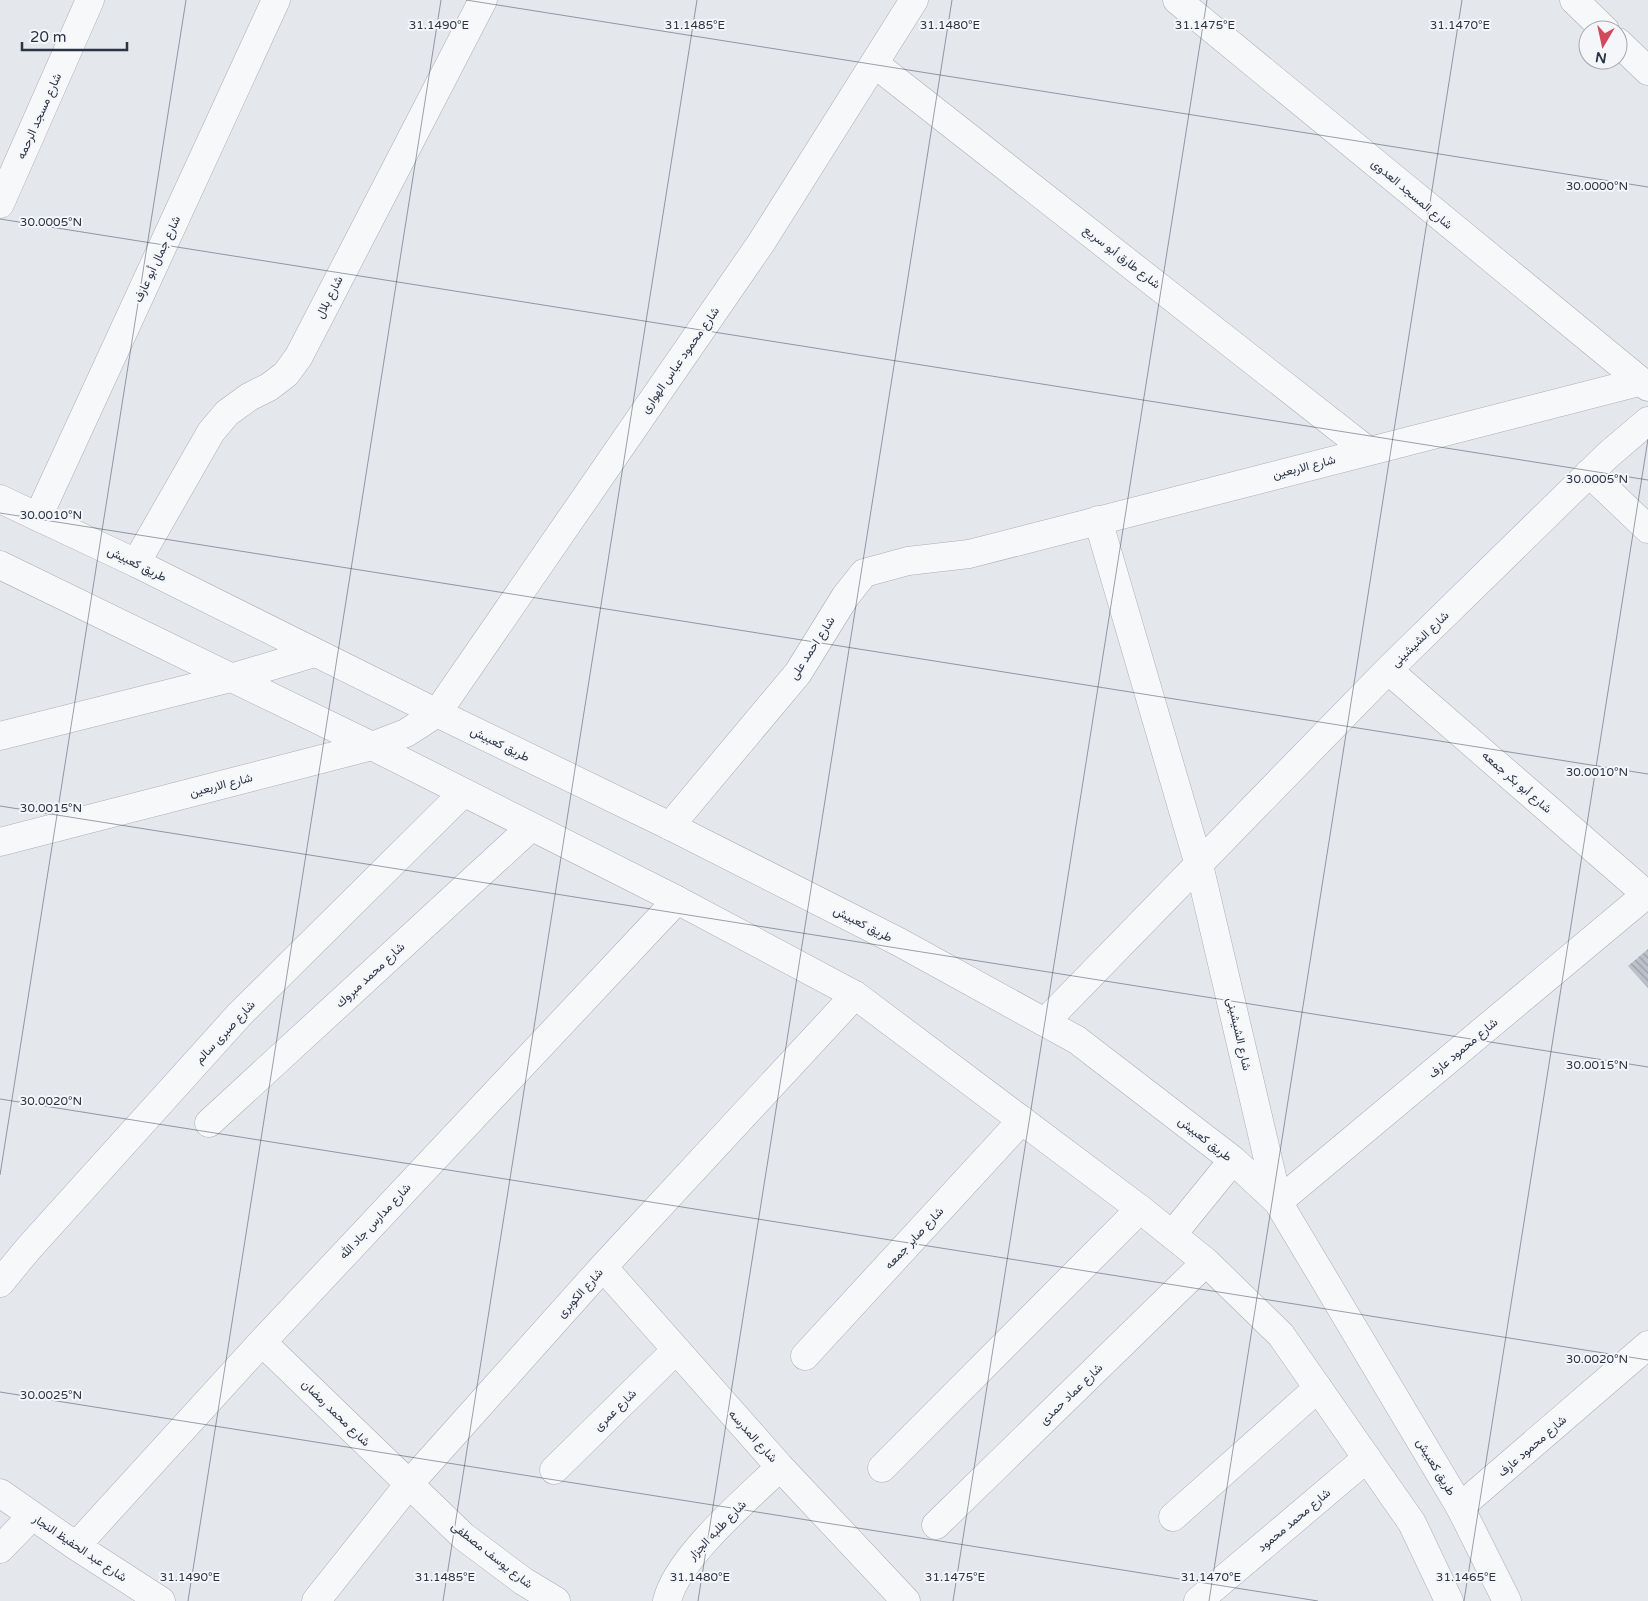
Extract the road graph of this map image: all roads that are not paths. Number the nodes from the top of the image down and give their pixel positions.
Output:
1 (90, 0) edge
2 (276, 0) edge
3 (483, 0) edge
4 (914, 0) edge
5 (1177, 0) edge
6 (1574, 0) edge
7 (1595, 20) edge
8 (1628, 52) edge
9 (875, 64) junction
10 (1648, 71) edge
11 (0, 204) edge
12 (1643, 384) edge
13 (1648, 421) edge
14 (1368, 451) junction
15 (1589, 474) junction
16 (0, 499) edge
17 (38, 518) junction
18 (1098, 520) junction
19 (1648, 529) edge
20 (969, 554) joint
21 (136, 563) junction
22 (0, 565) edge
23 (314, 653) junction
24 (1388, 670) junction
25 (231, 678) junction
26 (437, 713) junction
27 (0, 736) edge
28 (372, 746) junction
29 (463, 793) junction
30 (670, 826) junction
31 (531, 827) junction
32 (0, 842) edge
33 (1199, 865) junction
34 (1647, 893) edge
35 (677, 900) junction
36 (855, 995) junction
37 (1045, 1022) junction
38 (1022, 1120) junction
39 (209, 1123) dead end
40 (1233, 1160) junction
41 (1278, 1202) junction
42 (1140, 1209) junction
43 (1172, 1235) junction
44 (1206, 1262) junction
45 (603, 1267) junction
46 (0, 1283) edge
47 (262, 1342) junction
48 (1648, 1345) edge
49 (676, 1350) junction
50 (806, 1356) dead end
51 (1318, 1388) junction
52 (1367, 1458) junction
53 (780, 1466) junction
54 (882, 1468) dead end
55 (554, 1470) dead end
56 (409, 1484) junction
57 (0, 1493) edge
58 (1460, 1508) junction
59 (32, 1516) junction
60 (1173, 1516) dead end
61 (936, 1525) dead end
62 (76, 1546) junction
63 (0, 1549) edge
64 (142, 1596) edge
65 (316, 1601) edge
66 (556, 1601) edge
67 (667, 1601) edge
68 (906, 1601) edge
69 (1198, 1601) edge
70 (1449, 1601) edge
71 (1507, 1601) edge

1 - 11 street, شارع مسجد الرحمه
2 - 17 street, شارع جمال أبو عارف
3 - 21 street, شارع بلال
4 - 9 street, شارع محمود عباس الهوارى
5 - 12 street, شارع المسجد العدوى
6 - 7 street
8 - 10 street
9 - 14 street, شارع طارق أبو سريع
9 - 26 street, شارع محمود عباس الهوارى
12 - 14 street, شارع الاربعين
13 - 15 street, شارع الشيشينى
14 - 18 street, شارع الاربعين
15 - 19 street
15 - 24 street, شارع الشيشينى
16 - 17 street, طريق كعبيش
17 - 21 street, طريق كعبيش
18 - 20 street, شارع الاربعين
18 - 33 street, شارع الشيشينى
20 - 30 street, شارع احمد على
21 - 23 street, طريق كعبيش
22 - 25 street
23 - 25 street
23 - 26 street, طريق كعبيش
24 - 33 street, شارع الشيشينى
24 - 34 street, شارع أبو بكر جمعه
25 - 27 street
25 - 28 street
26 - 28 street, شارع الاربعين
26 - 30 street, طريق كعبيش
28 - 29 street
28 - 32 street, شارع الاربعين
29 - 31 street
29 - 46 street, شارع صبرى سالم
30 - 37 street, طريق كعبيش
31 - 35 street
31 - 39 street, شارع محمد مبروك
33 - 37 street, شارع الشيشينى
33 - 41 street, شارع الشيشينى
34 - 41 street, شارع محمود عارف
35 - 36 street
35 - 47 street, شارع مدارس جاد الله
36 - 38 street
36 - 45 street, شارع الكوبرى
37 - 40 street, طريق كعبيش
38 - 42 street
38 - 50 street, شارع صابر جمعه
40 - 41 street, طريق كعبيش
40 - 43 street
41 - 58 street, طريق كعبيش
42 - 43 street
42 - 54 street
43 - 44 street
44 - 51 street
44 - 61 street, شارع عماد حمدى
45 - 49 street, شارع المدرسه
45 - 56 street, شارع الكوبرى
47 - 56 street, شارع محمد رمضان
47 - 62 street, شارع مدارس جاد الله
48 - 58 street, شارع محمود عارف
49 - 53 street, شارع المدرسه
49 - 55 street, شارع عمرى
51 - 52 street
51 - 60 street
52 - 69 street, شارع محمد محمود
52 - 70 street
53 - 67 street, شارع طلبه الجزار
53 - 68 street, شارع المدرسه
56 - 65 street, شارع الكوبرى
56 - 66 street, شارع يوسف مصطفى
57 - 59 street, شارع عبد الحفيظ النجار
58 - 71 street, طريق كعبيش
59 - 62 street, شارع عبد الحفيظ النجار
59 - 63 street
62 - 64 street, شارع عبد الحفيظ النجار

